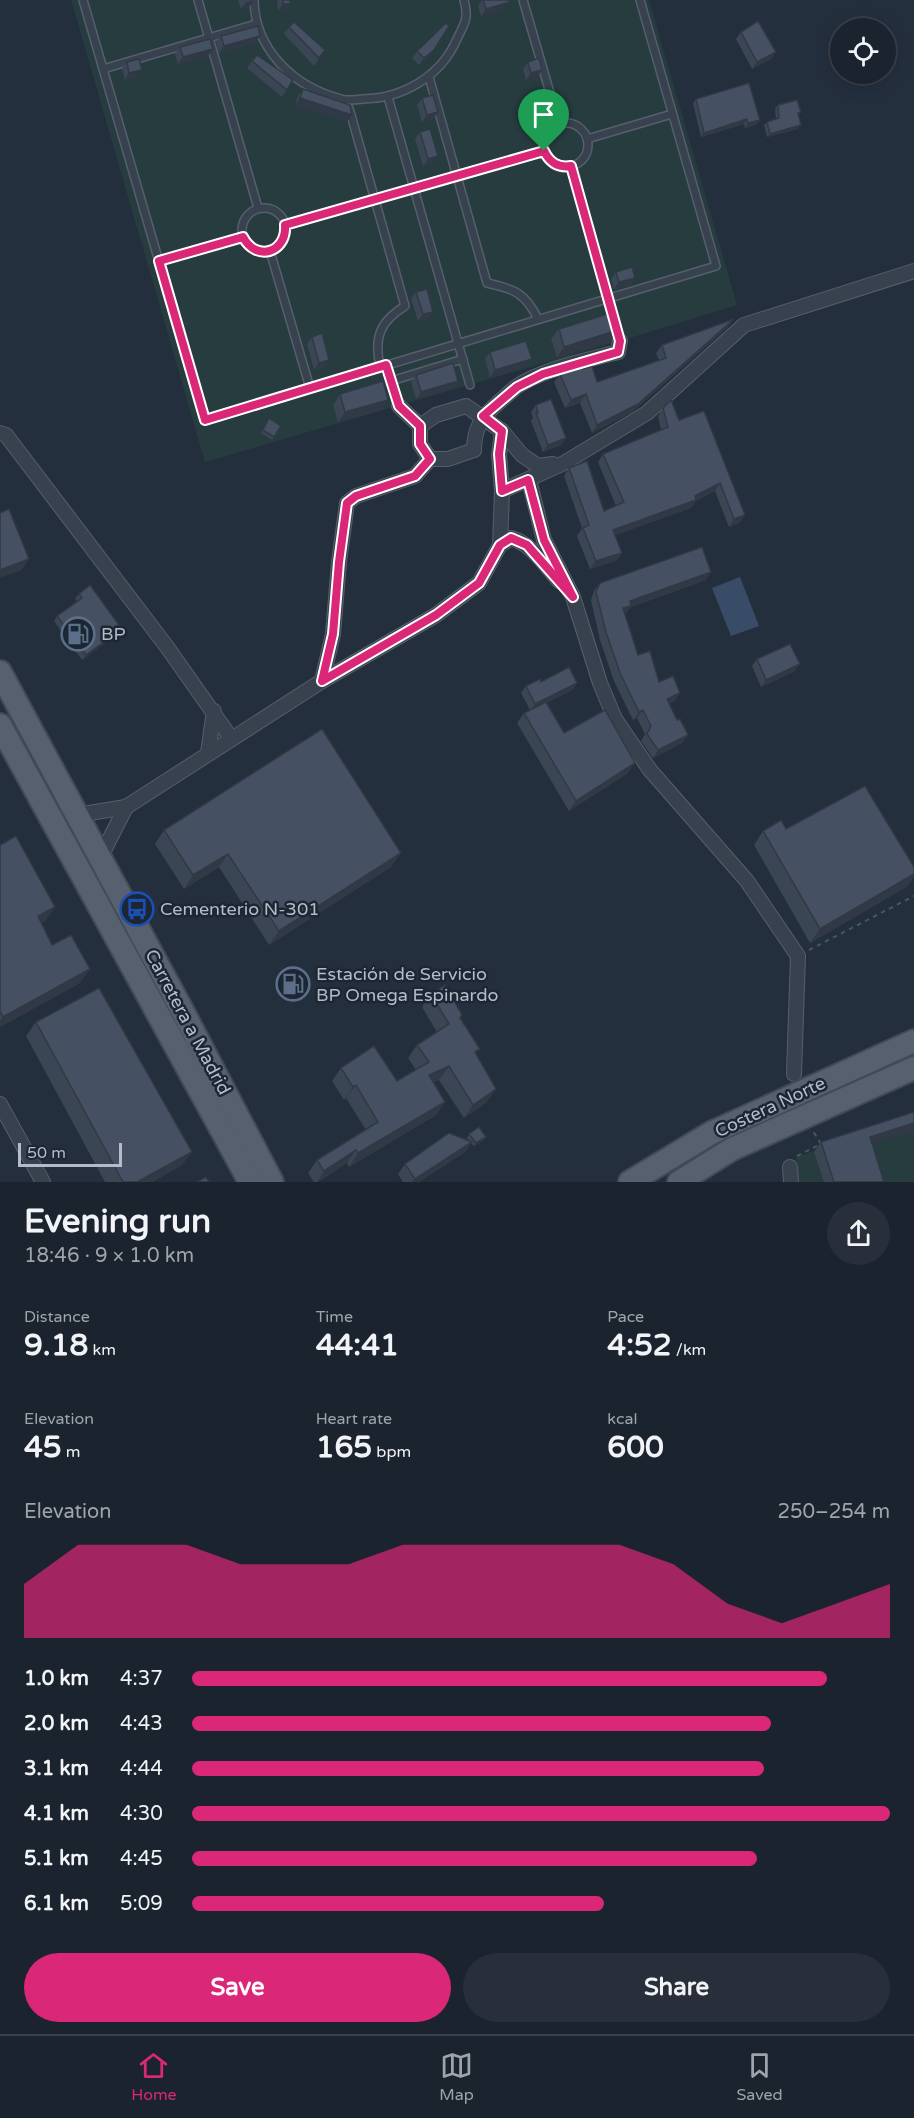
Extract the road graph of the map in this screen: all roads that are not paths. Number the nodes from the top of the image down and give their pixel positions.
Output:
1 (83, 0) edge
2 (198, 0) edge
3 (254, 0) edge
4 (464, 0) edge
5 (523, 0) edge
6 (640, 0) edge
7 (256, 24) junction
8 (209, 38) junction
9 (103, 69) junction
10 (429, 77) junction
11 (388, 98) junction
12 (347, 100) junction
13 (672, 114) junction
14 (559, 124) junction
15 (587, 139) junction
16 (544, 151) junction
17 (571, 166) junction
18 (456, 176) junction
19 (414, 188) junction
20 (375, 199) junction
21 (258, 208) junction
22 (285, 225) junction
23 (243, 237) junction
24 (270, 251) junction
25 (159, 261) junction
26 (914, 271) edge
27 (608, 298) junction
28 (538, 319) junction
29 (620, 341) joint
30 (458, 343) junction
31 (463, 359) junction
32 (383, 366) junction
33 (391, 381) junction
34 (470, 385) dead end
35 (310, 388) junction
36 (399, 406) joint
37 (483, 416) junction
38 (420, 426) junction
39 (502, 431) junction
40 (0, 433) edge
41 (474, 450) junction
42 (430, 459) junction
43 (564, 464) junction
44 (500, 468) junction
45 (528, 480) junction
46 (502, 491) junction
47 (500, 545) junction
48 (573, 597) junction
49 (0, 672) edge
50 (322, 681) junction
51 (214, 711) junction
52 (0, 725) edge
53 (231, 738) junction
54 (208, 753) junction
55 (126, 807) junction
56 (77, 815) junction
57 (100, 858) junction
58 (914, 1041) edge
59 (914, 1068) edge
60 (794, 1074) dead end
61 (0, 1104) edge
62 (43, 1182) edge
63 (250, 1182) edge
64 (272, 1182) edge
65 (630, 1182) edge
66 (679, 1182) edge

1 - 9 lane
2 - 8 lane
3 - 7 lane
4 - 10 lane
5 - 14 lane
6 - 13 lane
7 - 8 lane
7 - 12 lane
8 - 9 lane
8 - 21 lane
9 - 25 lane
10 - 11 lane
10 - 18 lane
11 - 12 lane
11 - 19 lane
12 - 20 lane
13 - 15 lane
13 - 27 lane
14 - 15 lane
14 - 16 lane
15 - 17 lane
16 - 17 lane
16 - 18 lane
17 - 27 lane
18 - 19 lane
18 - 28 lane
19 - 20 lane
19 - 30 lane
20 - 22 lane
20 - 32 lane
21 - 22 lane
21 - 23 lane
22 - 24 lane
23 - 24 lane
23 - 25 lane
24 - 35 lane
25 - 35 lane
26 - 43 street
27 - 28 lane
27 - 29 lane
28 - 30 lane
29 - 37 street
30 - 31 lane
30 - 32 lane
31 - 33 lane
31 - 34 lane
32 - 33 lane
32 - 35 lane
33 - 36 lane
36 - 38 street
37 - 38 street
37 - 39 street
37 - 41 street
38 - 42 street
39 - 43 street
39 - 44 street
40 - 51 street
41 - 42 street
41 - 44 street
42 - 50 street
43 - 45 street
44 - 46 street
45 - 46 street
45 - 48 street
46 - 47 street
47 - 48 street
47 - 50 street
48 - 60 street
49 - 56 main road, Carretera a Madrid
50 - 53 street
51 - 53 street
51 - 54 street
52 - 63 main road, Carretera a Madrid
53 - 54 street
54 - 55 street
55 - 56 street
55 - 57 street
56 - 57 main road, Carretera a Madrid
57 - 64 main road, Carretera a Madrid
58 - 65 main road, Costera Norte
59 - 66 main road, Costera Norte
61 - 62 street

